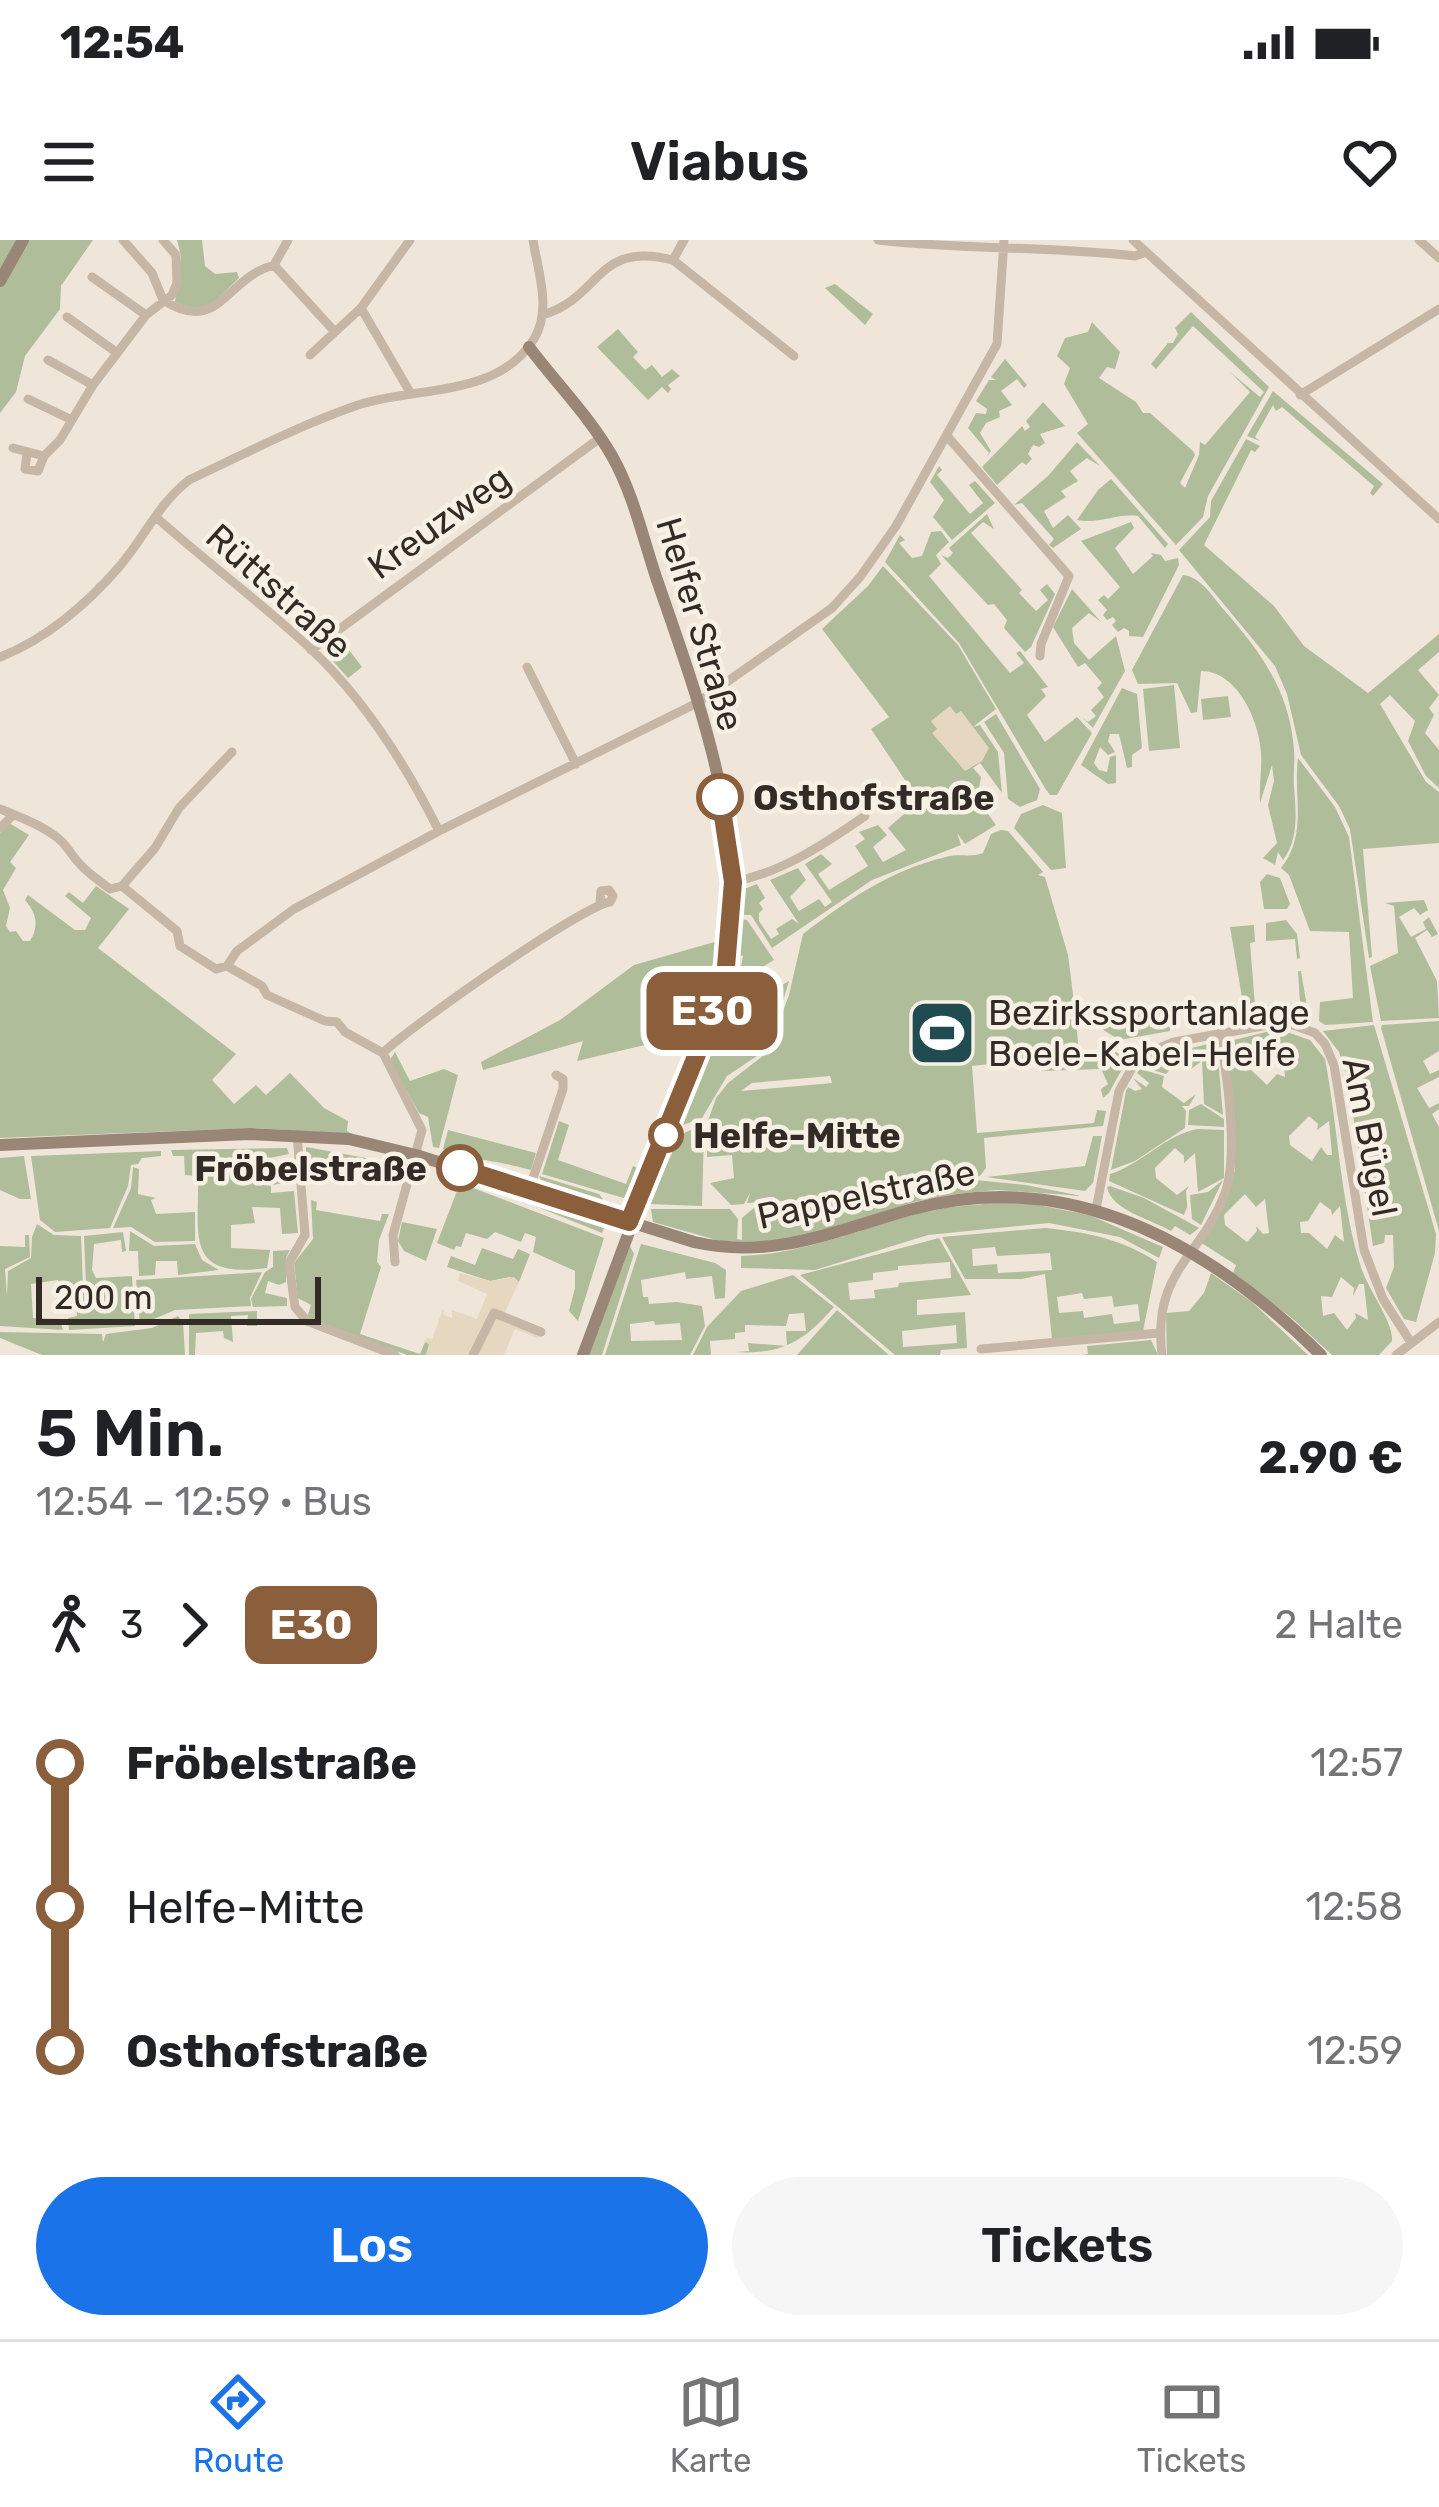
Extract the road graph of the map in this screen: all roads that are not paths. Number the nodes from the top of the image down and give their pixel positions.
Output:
1 (23, 240) edge
2 (123, 240) edge
3 (163, 240) edge
4 (288, 240) edge
5 (410, 240) edge
6 (533, 240) edge
7 (684, 240) edge
8 (878, 240) edge
9 (1133, 240) edge
10 (1419, 240) edge
11 (1004, 243) edge
12 (1147, 252) junction
13 (1439, 258) edge
14 (673, 260) junction
15 (274, 265) junction
16 (92, 278) dead end
17 (0, 281) edge
18 (163, 300) junction
19 (361, 308) junction
20 (1439, 309) edge
21 (146, 315) junction
22 (544, 315) junction
23 (67, 317) dead end
24 (335, 332) junction
25 (529, 347) junction
26 (116, 352) junction
27 (310, 355) dead end
28 (794, 356) dead end
29 (48, 360) dead end
30 (93, 385) junction
31 (411, 394) junction
32 (1300, 395) junction
33 (28, 399) dead end
34 (72, 420) junction
35 (947, 436) junction
36 (599, 438) junction
37 (13, 448) dead end
38 (27, 454) junction
39 (44, 456) junction
40 (156, 517) junction
41 (1439, 519) edge
42 (311, 650) junction
43 (1040, 656) dead end
44 (0, 657) edge
45 (527, 667) dead end
46 (697, 703) junction
47 (232, 752) dead end
48 (576, 764) junction
49 (0, 809) edge
50 (14, 814) junction
51 (866, 816) dead end
52 (0, 828) edge
53 (439, 831) junction
54 (733, 882) junction
55 (122, 886) junction
56 (600, 903) dead end
57 (227, 966) junction
58 (1220, 1033) junction
59 (383, 1053) junction
60 (556, 1076) dead end
61 (297, 1134) junction
62 (0, 1145) edge
63 (416, 1155) junction
64 (529, 1190) junction
65 (1096, 1209) junction
66 (629, 1222) junction
67 (1189, 1252) junction
68 (395, 1262) dead end
69 (1439, 1322) edge
70 (541, 1332) dead end
71 (1160, 1333) junction
72 (1410, 1341) junction
73 (981, 1349) dead end
74 (395, 1355) edge
75 (473, 1355) edge
76 (583, 1355) edge
77 (1162, 1355) edge
78 (1321, 1355) edge
79 (1396, 1355) edge

1 - 17 street
2 - 18 street
3 - 18 street
4 - 15 street
5 - 19 street
6 - 22 street
7 - 14 street
8 - 11 street
9 - 12 street
10 - 13 street
11 - 12 street
11 - 35 street
12 - 32 street
14 - 22 street
14 - 28 street
15 - 18 street
15 - 24 street
16 - 21 street
18 - 21 street
19 - 24 street
19 - 31 street
20 - 32 street
21 - 26 street
22 - 25 street
23 - 26 street
24 - 27 street
25 - 31 street
25 - 36 street, Helfer Straße
26 - 30 street
29 - 30 street
30 - 34 street
31 - 40 street
32 - 41 street
33 - 34 street
34 - 39 street
35 - 43 street
35 - 46 street
36 - 42 street, Kreuzweg
36 - 46 street, Helfer Straße
37 - 38 street
38 - 39 street
38 - 39 street
40 - 42 street, Rüttstraße
40 - 44 street
42 - 53 street, Rüttstraße
45 - 48 street
46 - 48 street
46 - 54 street, Helfer Straße
47 - 55 street
48 - 53 street
49 - 50 street
50 - 52 street
50 - 55 street
51 - 54 street
53 - 57 street
54 - 66 street, Helfer Straße
55 - 57 street
56 - 59 street
57 - 59 street
58 - 65 street, Am Bügel
58 - 67 street
58 - 72 street, Am Bügel
59 - 63 street
60 - 64 street
61 - 62 street, Pappelstraße
61 - 63 street, Pappelstraße
61 - 74 street
63 - 64 street, Pappelstraße
63 - 68 street
64 - 66 street, Pappelstraße
65 - 66 street, Pappelstraße
65 - 67 street, Pappelstraße
66 - 76 street, Helfer Straße
67 - 71 street
67 - 78 street, Pappelstraße
69 - 72 street
70 - 75 street
71 - 73 street
71 - 77 street
72 - 79 street

